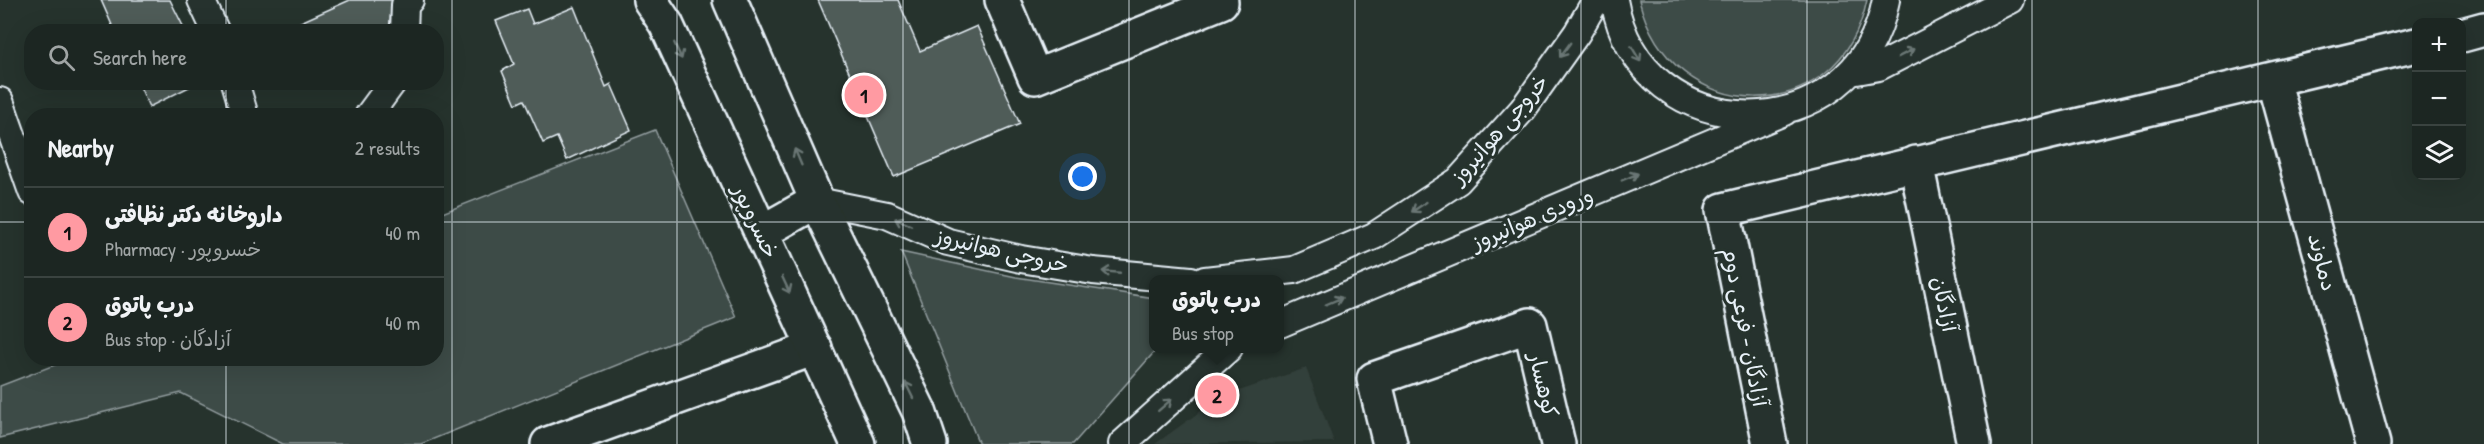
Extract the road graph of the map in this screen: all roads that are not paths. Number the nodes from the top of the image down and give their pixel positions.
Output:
1 (201, 0) edge
2 (410, 0) edge
3 (650, 0) edge
4 (730, 0) edge
5 (1002, 0) edge
6 (1220, 0) edge
7 (1596, 0) edge
8 (1614, 0) edge
9 (1886, 0) edge
10 (2010, 0) edge
11 (212, 24) edge
12 (404, 24) edge
13 (2484, 29) edge
14 (2466, 33) edge
15 (2412, 46) edge
16 (1851, 72) junction
17 (2273, 79) junction
18 (237, 90) edge
19 (387, 90) edge
20 (0, 101) edge
21 (243, 108) edge
22 (374, 108) edge
23 (1784, 112) junction
24 (1916, 163) junction
25 (24, 169) edge
26 (817, 201) junction
27 (762, 232) junction
28 (1244, 275) edge
29 (1149, 276) edge
30 (1284, 322) edge
31 (815, 348) junction
32 (1223, 353) edge
33 (548, 444) edge
34 (858, 444) edge
35 (930, 444) edge
36 (1122, 444) edge
37 (1390, 444) edge
38 (1558, 444) edge
39 (1770, 444) edge
40 (1974, 444) edge
41 (2373, 444) edge

1 - 11 lane
2 - 12 lane
3 -> 27 street, خسروپور
26 -> 4 street
5 - 6 street
7 -> 28 lane, خروجی هوانیروز
8 -> 23 lane
9 - 16 lane
16 -> 10 lane
13 - 14 street
15 - 17 street
16 - 23 lane, ورودی هوانیروز
17 - 24 street
17 - 41 street, دماوند
18 - 21 lane
19 - 22 lane
20 - 25 lane
30 -> 23 lane, ورودی هوانیروز
24 - 39 street, آزادگان - فرعی دوم
24 - 40 street, آزادگان
26 - 27 street
29 -> 26 lane, خروجی هوانیروز
35 -> 26 street
27 -> 31 street, خسروپور
31 - 33 street
31 - 34 street, خسروپور
36 -> 32 lane
37 - 38 street, کوهسار

